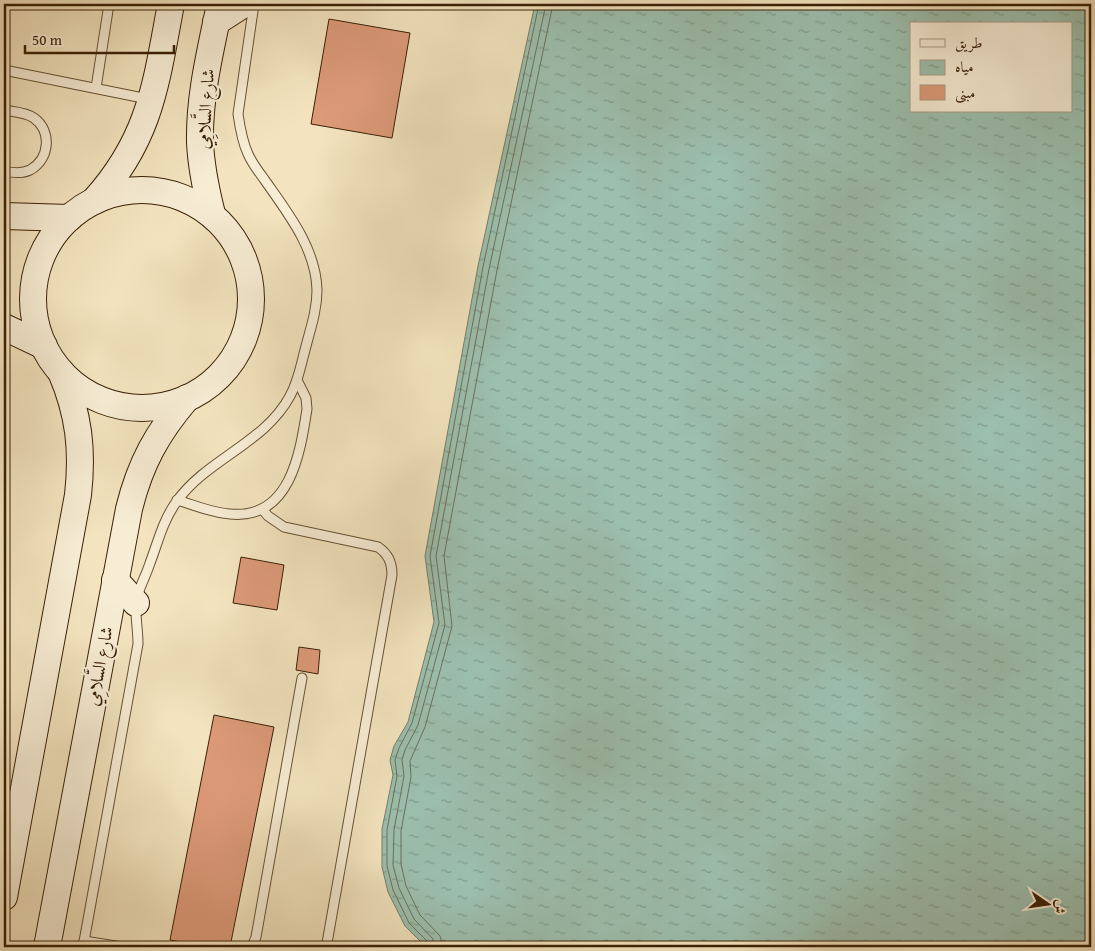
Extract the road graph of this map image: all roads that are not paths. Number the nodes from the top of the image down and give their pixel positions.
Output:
1 (109, 4) edge
2 (171, 4) edge
3 (244, 4) edge
4 (254, 4) edge
5 (218, 13) edge
6 (4, 70) edge
7 (96, 88) junction
8 (152, 100) junction
9 (4, 110) edge
10 (4, 171) edge
11 (94, 200) junction
12 (212, 214) junction
13 (4, 216) edge
14 (69, 218) junction
15 (4, 326) edge
16 (44, 346) junction
17 (60, 371) junction
18 (297, 380) junction
19 (187, 398) junction
20 (177, 500) junction
21 (262, 509) junction
22 (115, 580) junction
23 (136, 603) junction
24 (302, 678) dead end
25 (4, 897) edge
26 (327, 943) dead end
27 (84, 944) edge
28 (47, 947) edge
29 (122, 947) edge
30 (252, 947) edge

1 - 7 lane
2 - 8 street
3 - 5 street
4 - 18 lane
5 - 12 street, شارع السَّلامِي
6 - 7 lane
7 - 8 lane
8 - 11 street
9 - 10 lane
11 - 12 street
11 - 14 street
12 - 19 street
13 - 14 street
14 - 16 street
15 - 16 street
16 - 17 street
17 - 19 street
17 - 25 street
18 - 20 lane
18 - 21 lane
19 - 22 street, شارع السَّلامِي
20 - 21 lane
20 - 23 lane
21 - 26 lane
22 - 23 street
22 - 28 street, شارع السَّلامِي
23 - 27 lane
24 - 30 lane
27 - 29 lane

